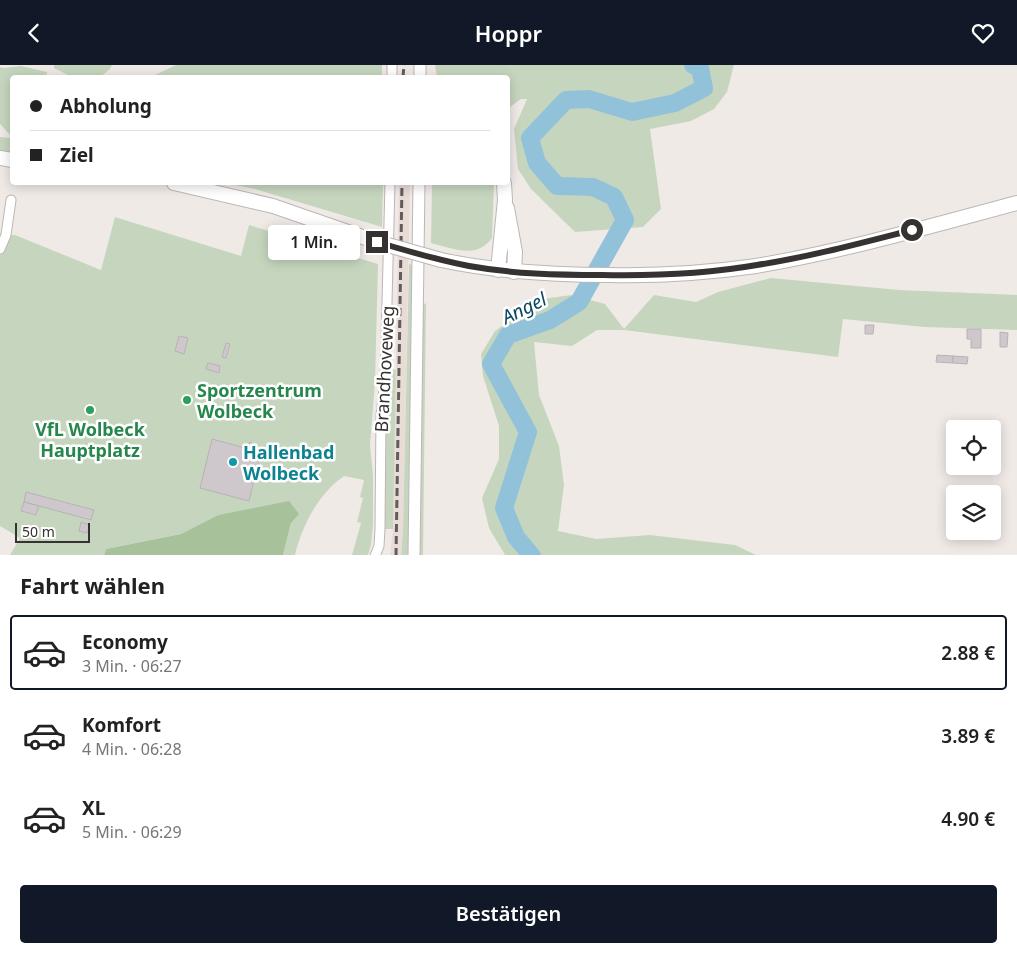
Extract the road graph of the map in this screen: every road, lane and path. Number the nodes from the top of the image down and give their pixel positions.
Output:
1 (183, 185) edge
2 (390, 185) edge
3 (419, 185) edge
4 (504, 185) edge
5 (11, 200) dead end
6 (505, 200) junction
7 (1017, 203) edge
8 (0, 249) edge
9 (498, 270) junction
10 (514, 272) junction
11 (376, 555) edge
12 (414, 555) edge

1 - 9 main road, bridge
2 - 11 street, Brandhoveweg
3 - 12 street
4 - 6 main road
5 - 8 street
6 - 9 main road
6 - 10 main road
7 - 10 main road
9 - 10 main road

